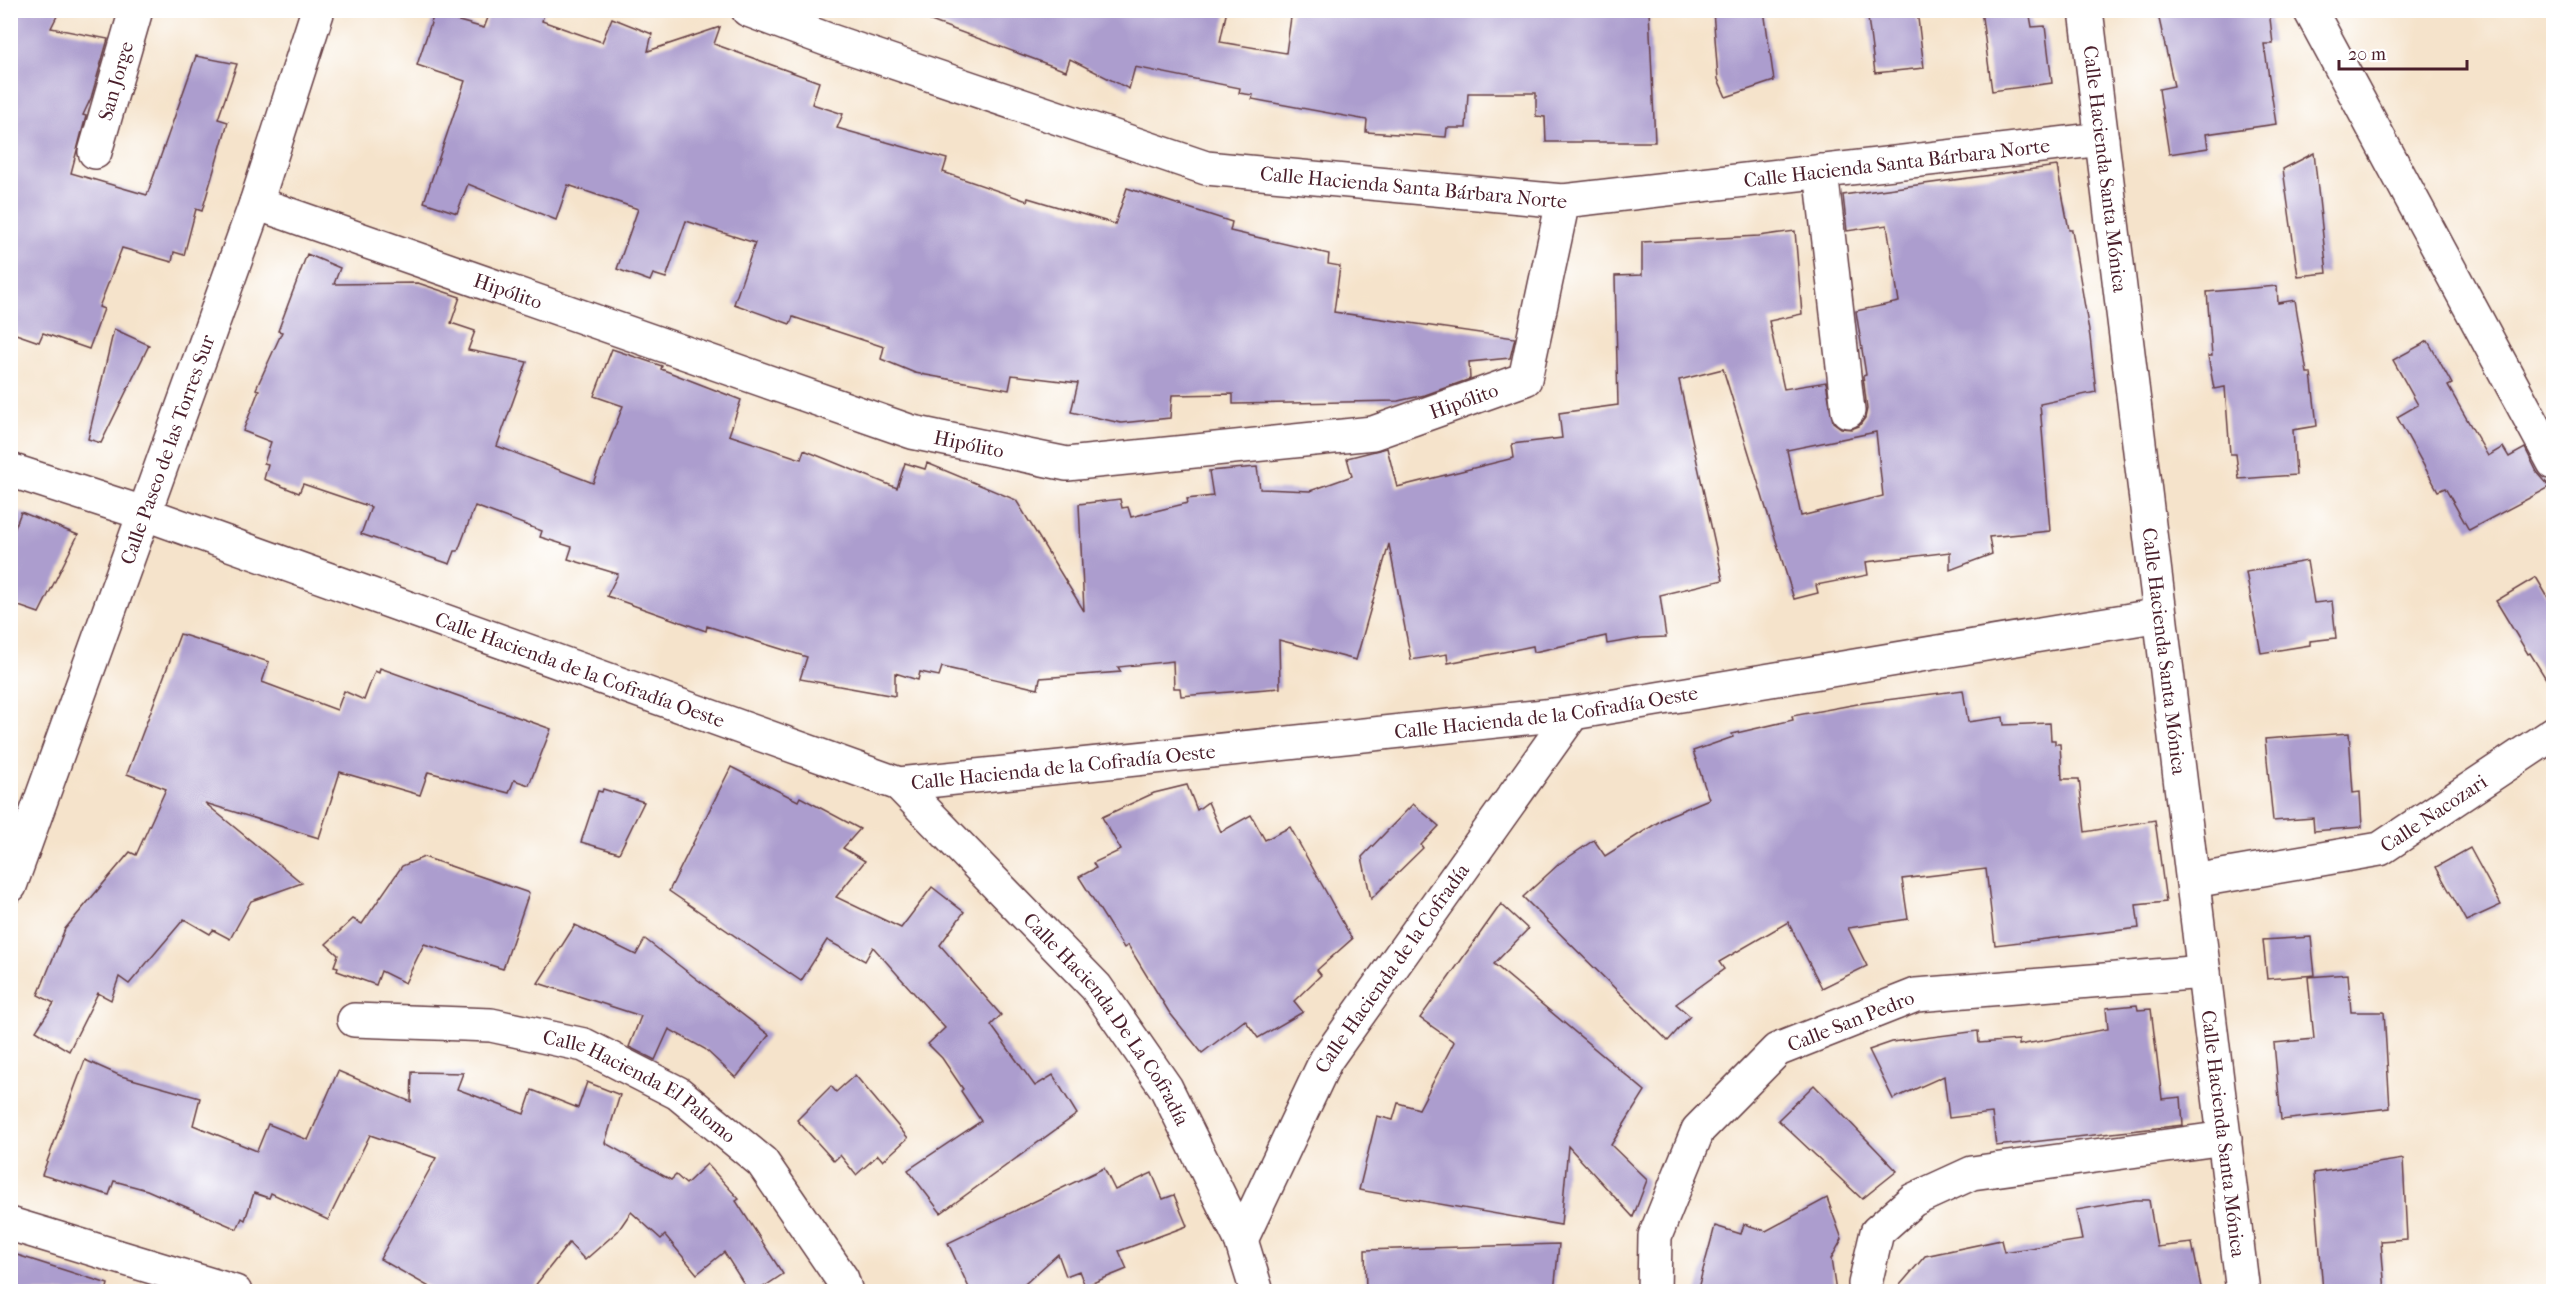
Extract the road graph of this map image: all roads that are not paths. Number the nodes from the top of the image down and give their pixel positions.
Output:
1 (136, 10) edge
2 (318, 10) edge
3 (748, 10) edge
4 (2086, 10) edge
5 (2310, 10) edge
6 (2102, 139) junction
7 (95, 152) dead end
8 (1821, 171) junction
9 (1563, 201) junction
10 (256, 203) junction
11 (1848, 411) dead end
12 (2553, 463) edge
13 (10, 470) edge
14 (146, 514) junction
15 (2160, 615) junction
16 (1573, 713) junction
17 (2553, 733) edge
18 (899, 784) junction
19 (2193, 881) junction
20 (10, 886) edge
21 (2204, 972) junction
22 (354, 1020) dead end
23 (2224, 1138) junction
24 (10, 1224) edge
25 (1241, 1240) junction
26 (235, 1292) edge
27 (846, 1292) edge
28 (1257, 1292) edge
29 (1654, 1292) edge
30 (1866, 1292) edge
31 (2243, 1292) edge

1 - 7 street, San Jorge
2 - 10 street, Calle Paseo de las Torres Sur
3 - 9 street, Calle Hacienda Santa Bárbara Norte
4 - 6 street, Calle Hacienda Santa Mónica
5 - 12 street
6 - 8 street, Calle Hacienda Santa Bárbara Norte
6 - 15 street, Calle Hacienda Santa Mónica
8 - 9 street, Calle Hacienda Santa Bárbara Norte
8 - 11 street
9 - 10 street, Hipólito
10 - 14 street, Calle Paseo de las Torres Sur
13 - 14 street, Calle Hacienda de la Cofradía Oeste
14 - 18 street, Calle Hacienda de la Cofradía Oeste
14 - 20 street, Calle Paseo de las Torres Sur
15 - 16 street, Calle Hacienda de la Cofradía Oeste
15 - 19 street, Calle Hacienda Santa Mónica
16 - 18 street, Calle Hacienda de la Cofradía Oeste
16 - 25 street, Calle Hacienda de la Cofradía
17 - 19 street, Calle Nacozari
18 - 25 street, Calle Hacienda De La Cofradía
19 - 21 street, Calle Hacienda Santa Mónica
21 - 23 street, Calle Hacienda Santa Mónica
21 - 29 street, Calle San Pedro
22 - 27 street, Calle Hacienda El Palomo
23 - 30 street
23 - 31 street, Calle Hacienda Santa Mónica
24 - 26 street
25 - 28 street, Calle Hacienda De La Cofradía

